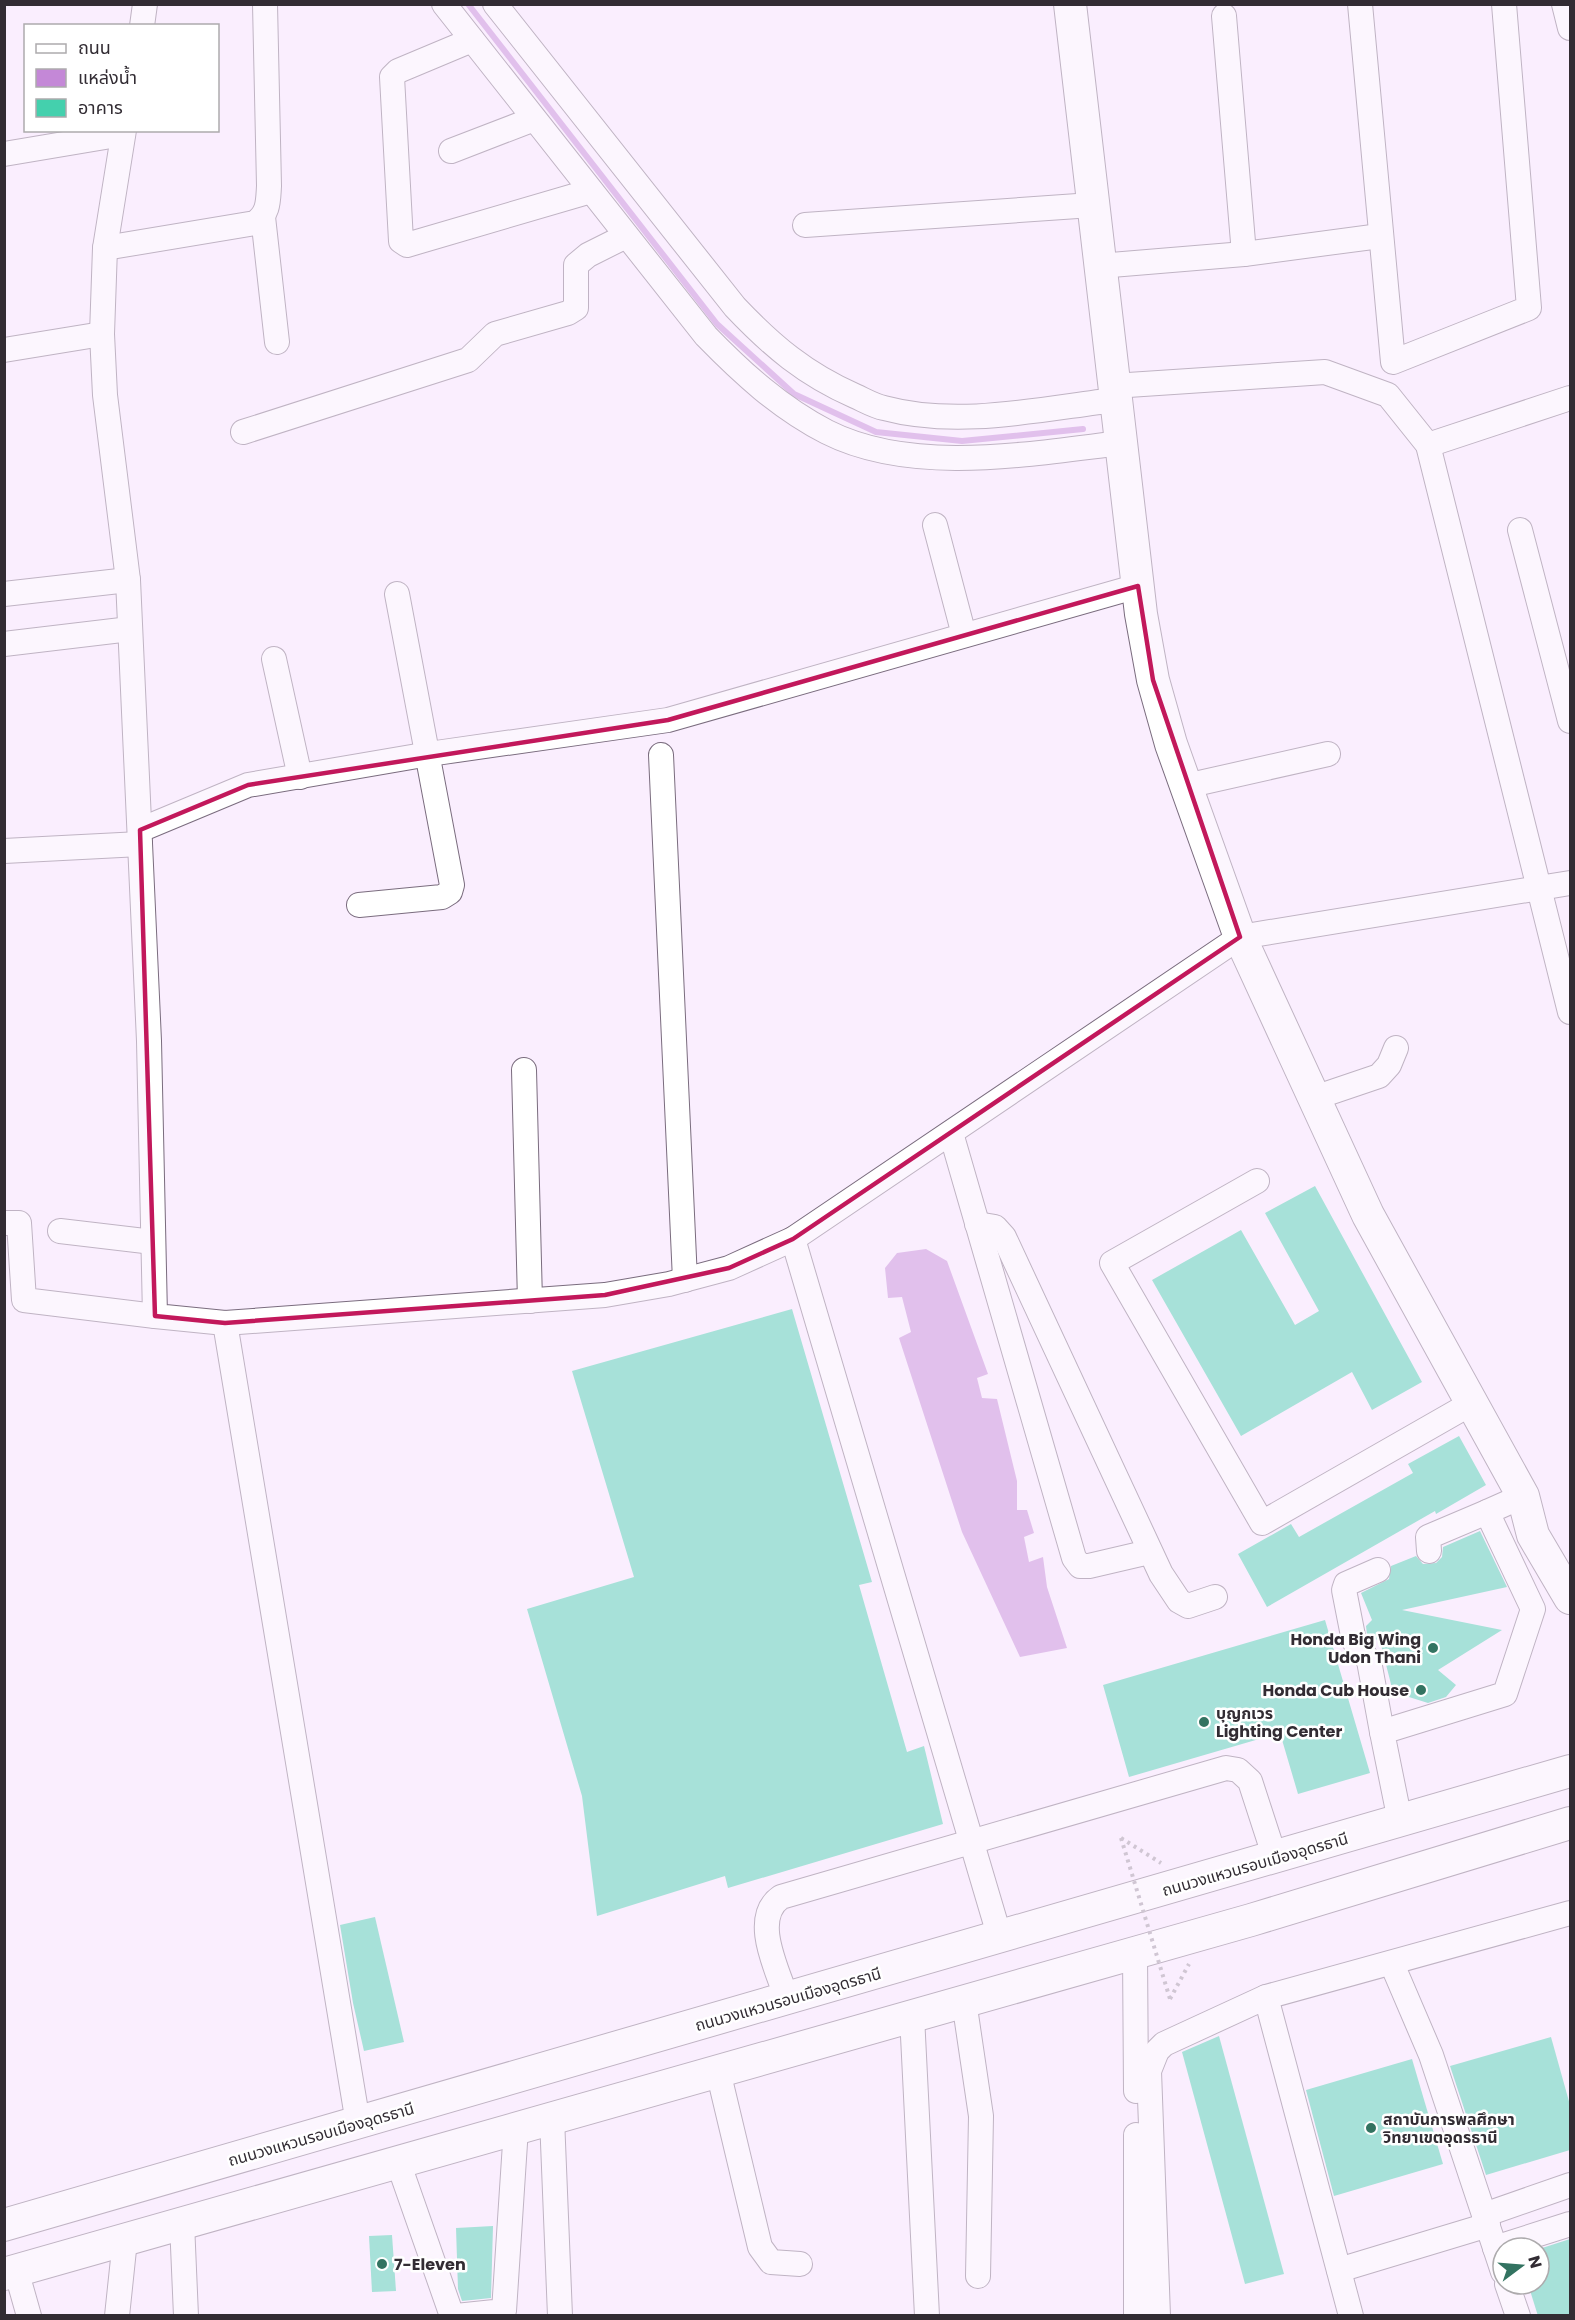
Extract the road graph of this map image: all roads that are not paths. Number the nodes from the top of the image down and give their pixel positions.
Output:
1 (145, 4) edge
2 (265, 4) edge
3 (444, 4) edge
4 (495, 4) edge
5 (1070, 4) edge
6 (1360, 4) edge
7 (1504, 4) edge
8 (1564, 4) edge
9 (1224, 16) dead end
10 (142, 24) edge
11 (1570, 28) edge
12 (472, 40) junction
13 (534, 119) junction
14 (124, 132) edge
15 (451, 151) dead end
16 (4, 154) edge
17 (591, 191) junction
18 (1092, 205) junction
19 (263, 217) junction
20 (805, 225) dead end
21 (626, 236) junction
22 (1380, 236) junction
23 (105, 248) junction
24 (1244, 254) junction
25 (1100, 266) junction
26 (102, 334) junction
27 (277, 342) dead end
28 (4, 350) edge
29 (1114, 393) junction
30 (1570, 398) edge
31 (243, 432) dead end
32 (1120, 443) junction
33 (1428, 445) junction
34 (935, 525) dead end
35 (1520, 530) dead end
36 (128, 580) junction
37 (1138, 586) junction
38 (4, 594) edge
39 (397, 594) dead end
40 (130, 629) junction
41 (964, 635) junction
42 (4, 644) edge
43 (274, 659) dead end
44 (1570, 721) edge
45 (429, 754) junction
46 (1328, 754) dead end
47 (661, 755) dead end
48 (300, 777) junction
49 (1186, 786) junction
50 (140, 837) junction
51 (4, 851) edge
52 (1570, 883) edge
53 (1540, 887) junction
54 (359, 905) dead end
55 (1240, 937) junction
56 (1570, 1012) edge
57 (1396, 1048) dead end
58 (524, 1070) dead end
59 (1314, 1098) junction
60 (951, 1133) junction
61 (1257, 1181) dead end
62 (4, 1224) edge
63 (977, 1224) junction
64 (60, 1231) dead end
65 (793, 1239) junction
66 (153, 1242) junction
67 (684, 1280) junction
68 (530, 1301) junction
69 (155, 1316) junction
70 (225, 1323) junction
71 (1472, 1403) junction
72 (1523, 1496) junction
73 (1487, 1512) junction
74 (1429, 1551) dead end
75 (1149, 1552) junction
76 (1570, 1556) edge
77 (1378, 1570) dead end
78 (1215, 1597) dead end
79 (1570, 1598) edge
80 (1382, 1732) junction
81 (1570, 1753) edge
82 (1570, 1771) edge
83 (1521, 1786) junction
84 (1400, 1821) junction
85 (1568, 1825) edge
86 (971, 1841) junction
87 (1275, 1858) junction
88 (1570, 1913) edge
89 (1000, 1938) junction
90 (1136, 1952) junction
91 (1392, 1964) junction
92 (1266, 1997) junction
93 (788, 1999) junction
94 (964, 2001) junction
95 (912, 2016) junction
96 (718, 2071) junction
97 (552, 2118) junction
98 (358, 2123) junction
99 (516, 2128) junction
100 (399, 2162) junction
101 (1570, 2185) edge
102 (1486, 2220) junction
103 (182, 2223) junction
104 (1570, 2224) edge
105 (4, 2225) edge
106 (1491, 2236) edge
107 (1532, 2236) edge
108 (125, 2240) junction
109 (800, 2264) dead end
110 (1339, 2270) junction
111 (10, 2272) edge
112 (978, 2276) dead end
113 (1511, 2296) edge
114 (29, 2316) edge
115 (117, 2316) edge
116 (186, 2316) edge
117 (454, 2316) edge
118 (560, 2316) edge
119 (927, 2316) edge
120 (1136, 2316) edge
121 (1158, 2316) edge
122 (1351, 2316) edge
123 (1518, 2316) edge

1 - 10 street
2 - 19 street
3 - 12 street
4 - 29 street
5 - 18 main road
6 - 22 street
7 - 22 street
8 - 11 street
9 - 24 street
12 - 13 street
12 - 17 street
13 - 15 street
13 - 17 street
14 - 16 street
14 - 23 street
17 - 21 street
18 - 20 street
18 - 25 main road
19 - 23 street
19 - 27 street
21 - 31 street
21 - 32 street
22 - 24 street
23 - 26 street
24 - 25 street
25 - 29 main road
26 - 28 street
26 - 36 street
29 - 32 main road
29 - 33 street
30 - 33 street
32 - 37 main road
33 - 53 street
34 - 41 street
35 - 44 street
36 - 38 street
36 - 40 street
37 - 41 street
37 - 49 main road
39 - 45 street
40 - 42 street
40 - 50 street
41 - 45 street
43 - 48 street
45 - 48 street
45 - 54 street
46 - 49 street
47 - 67 street
48 - 50 street
49 - 55 main road
50 - 51 street
50 - 66 street
52 - 53 street
53 - 55 street
53 - 56 street
55 - 59 main road
55 - 60 street
57 - 59 street
58 - 68 street
59 - 71 main road
60 - 63 street
60 - 65 street
61 - 71 street
62 - 69 street
63 - 75 street
63 - 75 street
64 - 66 street
65 - 67 street
65 - 86 street
66 - 69 street
67 - 68 street
68 - 70 street
69 - 70 street
70 - 98 street
71 - 72 main road
72 - 73 street
72 - 76 main road
72 - 79 main road
73 - 74 street
73 - 80 street
75 - 78 street
77 - 80 street
80 - 84 street
81 - 83 main road
82 - 83 main road, ถนนวงแหวนรอบเมืองอุดรธานี
83 - 84 main road, ถนนวงแหวนรอบเมืองอุดรธานี
84 - 87 main road, ถนนวงแหวนรอบเมืองอุดรธานี
85 - 90 main road
86 - 87 street
86 - 89 street
86 - 93 street
87 - 89 main road, ถนนวงแหวนรอบเมืองอุดรธานี
88 - 91 street
89 - 93 main road, ถนนวงแหวนรอบเมืองอุดรธานี
90 - 94 main road
90 - 120 street
91 - 92 street
91 - 102 street
92 - 110 street
92 - 121 street
93 - 98 main road, ถนนวงแหวนรอบเมืองอุดรธานี
94 - 95 main road
94 - 112 street
95 - 96 main road
95 - 119 street
96 - 97 main road
96 - 109 street
97 - 99 main road
97 - 118 street
98 - 105 main road, ถนนวงแหวนรอบเมืองอุดรธานี
99 - 100 main road
99 - 117 street
100 - 103 main road
100 - 117 street
101 - 102 street
102 - 106 street
102 - 110 street
103 - 108 main road
103 - 116 street
104 - 107 street
108 - 111 main road
108 - 115 street
110 - 122 street
111 - 114 street
113 - 123 street

